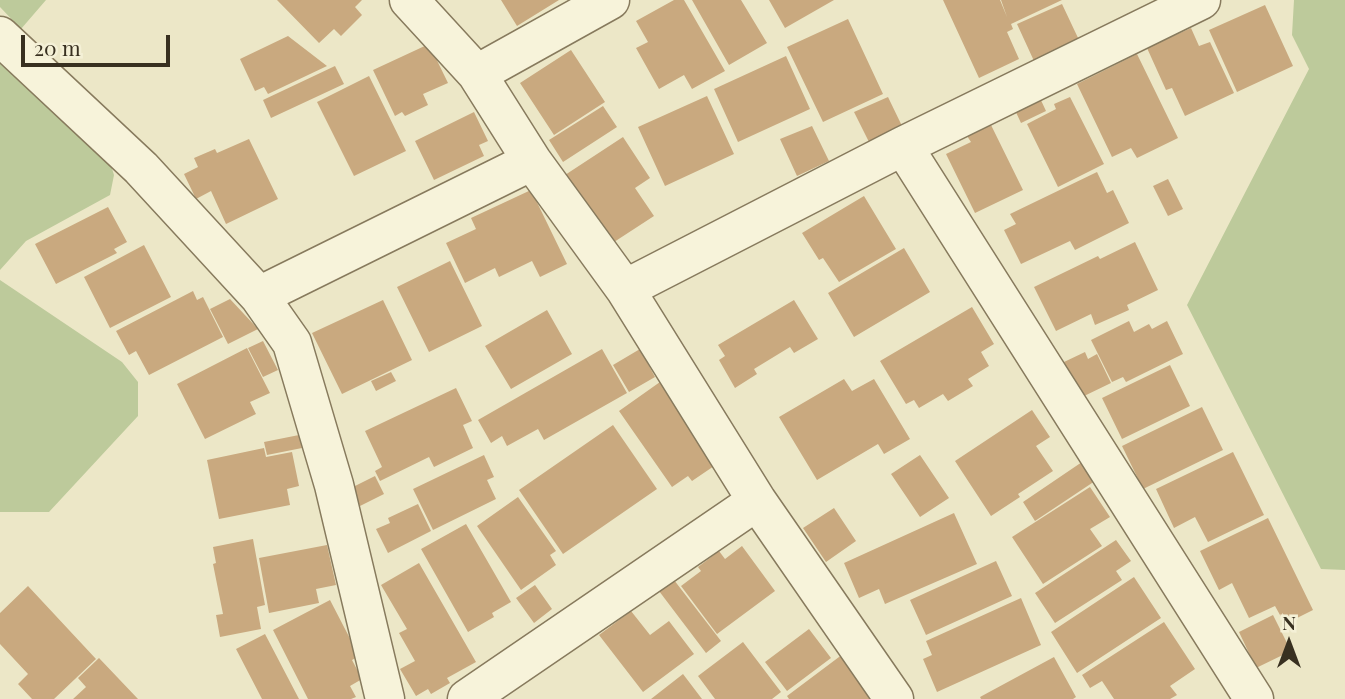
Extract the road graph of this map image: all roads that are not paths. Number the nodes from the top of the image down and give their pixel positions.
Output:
1 (409, 0) edge
2 (610, 0) edge
3 (1200, 0) edge
4 (0, 36) edge
5 (477, 74) junction
6 (903, 146) junction
7 (532, 161) junction
8 (625, 289) junction
9 (259, 296) junction
10 (757, 501) junction
11 (385, 699) edge
12 (467, 699) edge
13 (894, 699) edge
14 (1254, 699) edge

1 - 5 street
2 - 5 street
3 - 6 street
4 - 9 street
5 - 7 street
6 - 8 street
6 - 14 street
7 - 8 street
7 - 9 street
8 - 10 street
9 - 11 street
10 - 12 street
10 - 13 street

